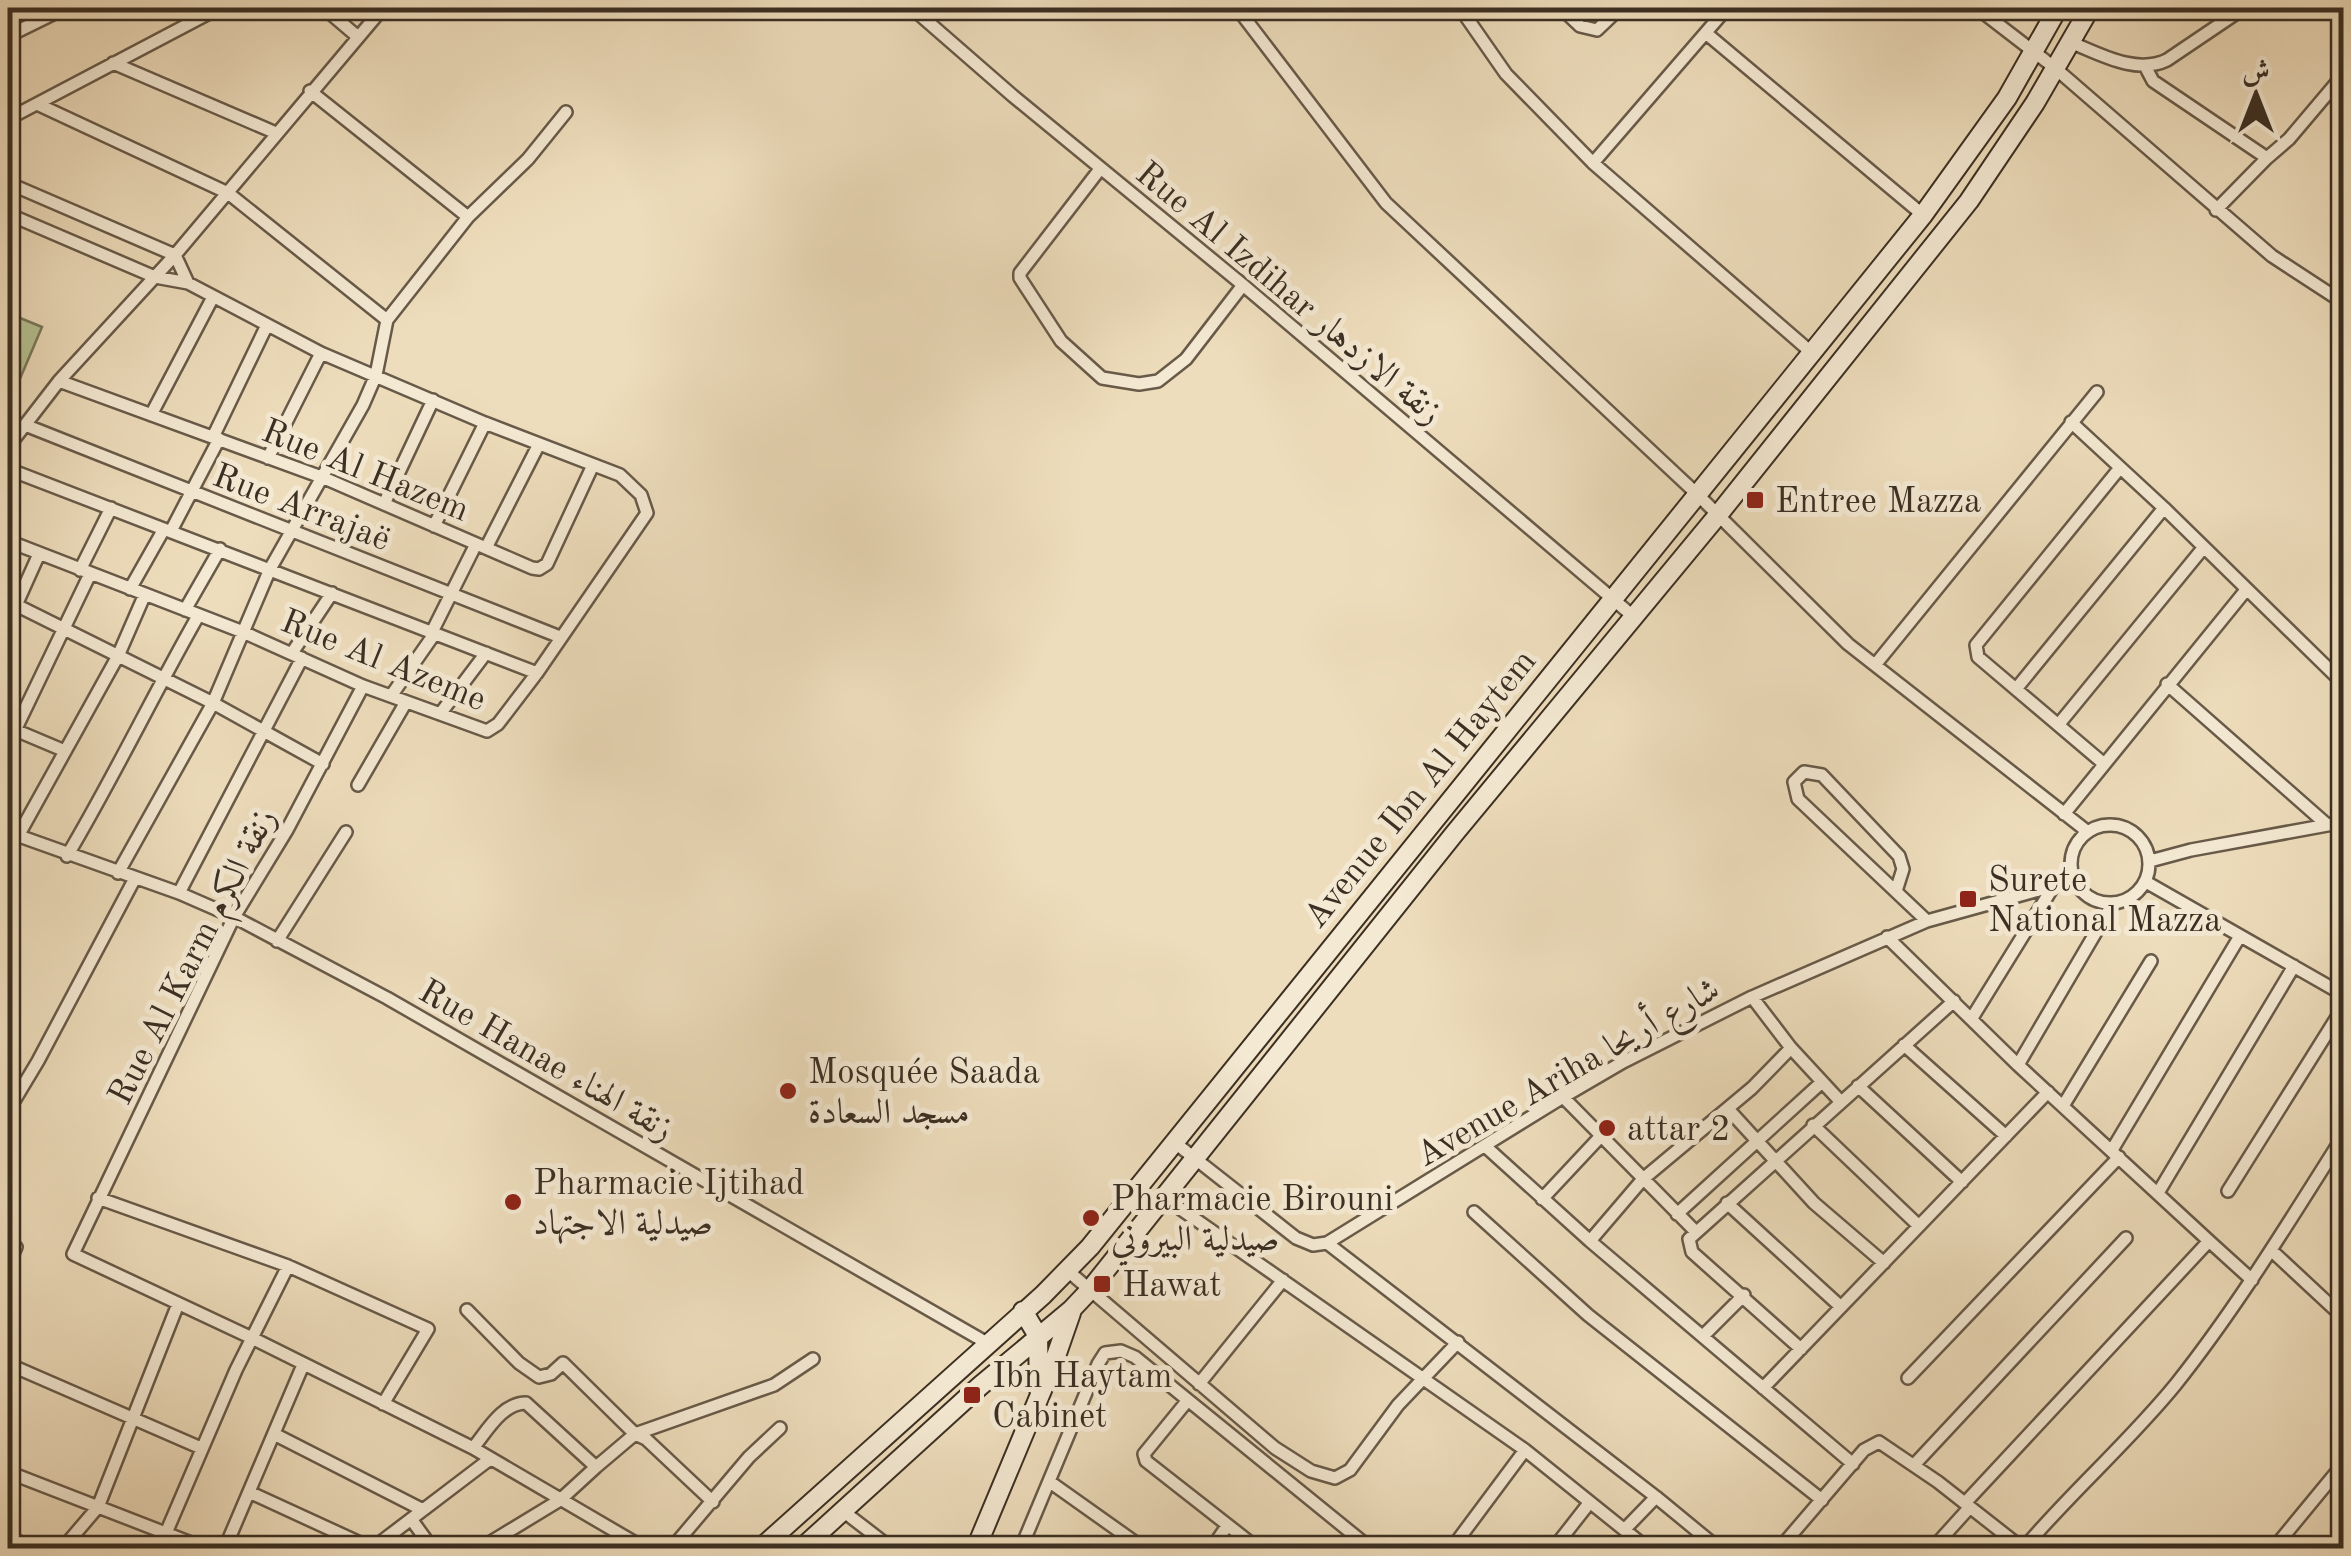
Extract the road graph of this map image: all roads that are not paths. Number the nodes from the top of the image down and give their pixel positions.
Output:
1 (65, 8) edge
2 (219, 8) edge
3 (324, 8) edge
4 (383, 8) edge
5 (912, 8) edge
6 (1237, 8) edge
7 (1561, 8) edge
8 (1620, 8) edge
9 (1727, 8) edge
10 (1977, 8) edge
11 (2058, 8) edge
12 (2090, 8) edge
13 (2244, 8) edge
14 (1464, 9) edge
15 (1707, 34) junction
16 (8, 36) edge
17 (358, 37) junction
18 (2070, 42) junction
19 (2035, 52) junction
20 (113, 63) junction
21 (2145, 66) junction
22 (2055, 68) junction
23 (2344, 74) edge
24 (310, 91) junction
25 (36, 104) junction
26 (566, 112) dead end
27 (8, 120) edge
28 (276, 133) junction
29 (2267, 158) junction
30 (1593, 163) junction
31 (1100, 170) junction
32 (8, 183) edge
33 (228, 194) junction
34 (2216, 210) junction
35 (8, 214) edge
36 (1923, 215) junction
37 (468, 217) junction
38 (176, 254) junction
39 (155, 277) junction
40 (188, 282) junction
41 (1243, 285) junction
42 (213, 298) junction
43 (2344, 303) edge
44 (387, 320) junction
45 (267, 325) junction
46 (320, 353) junction
47 (1812, 353) junction
48 (376, 375) junction
49 (59, 381) junction
50 (2097, 392) dead end
51 (433, 400) junction
52 (151, 414) junction
53 (2071, 422) junction
54 (485, 423) junction
55 (25, 425) junction
56 (216, 438) junction
57 (540, 444) junction
58 (8, 446) edge
59 (268, 458) junction
60 (593, 465) junction
61 (8, 469) edge
62 (2118, 469) junction
63 (324, 478) junction
64 (191, 492) junction
65 (1698, 495) junction
66 (384, 504) junction
67 (110, 508) junction
68 (2164, 508) junction
69 (1718, 516) junction
70 (434, 526) junction
71 (168, 530) junction
72 (292, 531) junction
73 (8, 541) edge
74 (482, 546) junction
75 (2204, 547) junction
76 (220, 550) junction
77 (39, 554) junction
78 (270, 568) junction
79 (85, 572) junction
80 (130, 589) junction
81 (2246, 590) junction
82 (332, 593) junction
83 (145, 594) junction
84 (450, 594) junction
85 (1614, 599) junction
86 (11, 603) edge
87 (185, 610) junction
88 (198, 616) junction
89 (1634, 617) junction
90 (8, 623) edge
91 (65, 630) junction
92 (244, 632) junction
93 (433, 632) junction
94 (560, 637) junction
95 (486, 653) junction
96 (118, 656) junction
97 (297, 656) junction
98 (1875, 665) junction
99 (538, 674) junction
100 (163, 679) junction
101 (2167, 684) junction
102 (2344, 684) edge
103 (363, 686) junction
104 (2016, 689) junction
105 (390, 696) junction
106 (406, 702) junction
107 (213, 703) junction
108 (440, 714) junction
109 (2059, 724) junction
110 (11, 729) edge
111 (266, 732) junction
112 (8, 745) edge
113 (65, 751) junction
114 (2103, 763) junction
115 (322, 764) junction
116 (358, 785) dead end
117 (2064, 814) junction
118 (2344, 822) edge
119 (2325, 824) junction
120 (346, 832) dead end
121 (2088, 832) junction
122 (13, 834) edge
123 (67, 856) junction
124 (2150, 861) junction
125 (118, 873) junction
126 (134, 880) junction
127 (2075, 880) junction
128 (2146, 882) junction
129 (2053, 887) junction
130 (1896, 892) junction
131 (179, 893) junction
132 (2114, 903) junction
133 (234, 917) junction
134 (1927, 921) junction
135 (2240, 936) junction
136 (1886, 937) junction
137 (276, 940) junction
138 (2151, 961) dead end
139 (2294, 966) junction
140 (2344, 995) edge
141 (1752, 997) junction
142 (1954, 1002) junction
143 (2344, 1006) edge
144 (1972, 1018) junction
145 (1904, 1045) junction
146 (1792, 1048) junction
147 (2018, 1065) junction
148 (1822, 1082) junction
149 (1858, 1086) junction
150 (2048, 1092) junction
151 (1563, 1097) junction
152 (1840, 1101) junction
153 (2063, 1106) junction
154 (1728, 1109) junction
155 (8, 1111) edge
156 (1790, 1111) junction
157 (1810, 1128) junction
158 (2006, 1136) junction
159 (2344, 1136) edge
160 (1600, 1137) junction
161 (1174, 1142) junction
162 (1757, 1142) junction
163 (1485, 1146) junction
164 (2115, 1154) junction
165 (1194, 1158) junction
166 (1775, 1160) junction
167 (1644, 1179) junction
168 (1962, 1182) junction
169 (2228, 1191) dead end
170 (2158, 1193) junction
171 (98, 1198) junction
172 (1165, 1198) junction
173 (1542, 1199) junction
174 (1727, 1203) junction
175 (1474, 1212) dead end
176 (1678, 1214) junction
177 (1919, 1226) junction
178 (1695, 1231) junction
179 (2126, 1238) dead end
180 (2209, 1241) junction
181 (1590, 1242) junction
182 (1327, 1244) junction
183 (16, 1246) dead end
184 (2271, 1250) junction
185 (1884, 1263) junction
186 (8, 1266) edge
187 (288, 1266) junction
188 (1068, 1271) junction
189 (1284, 1280) junction
190 (2252, 1280) junction
191 (1090, 1291) junction
192 (1744, 1295) junction
193 (178, 1304) junction
194 (1841, 1308) junction
195 (467, 1310) dead end
196 (1071, 1310) junction
197 (1023, 1311) junction
198 (2344, 1318) edge
199 (1038, 1336) junction
200 (1703, 1336) junction
201 (252, 1338) junction
202 (1458, 1342) junction
203 (987, 1343) junction
204 (1802, 1349) junction
205 (813, 1359) dead end
206 (8, 1364) edge
207 (303, 1366) junction
208 (1908, 1378) dead end
209 (1423, 1379) junction
210 (1198, 1384) junction
211 (1763, 1388) junction
212 (1040, 1395) junction
213 (1188, 1400) junction
214 (384, 1404) junction
215 (134, 1418) junction
216 (780, 1428) dead end
217 (274, 1434) junction
218 (635, 1434) junction
219 (201, 1448) junction
220 (473, 1448) junction
221 (1525, 1450) junction
222 (490, 1459) junction
223 (2344, 1463) edge
224 (1853, 1464) junction
225 (1914, 1465) junction
226 (596, 1467) junction
227 (8, 1472) edge
228 (1050, 1482) junction
229 (250, 1492) junction
230 (1656, 1497) junction
231 (560, 1500) junction
232 (1822, 1500) junction
233 (712, 1502) junction
234 (1590, 1502) junction
235 (1968, 1505) junction
236 (98, 1507) junction
237 (423, 1510) junction
238 (842, 1511) junction
239 (411, 1519) junction
240 (1228, 1526) junction
241 (1624, 1529) junction
242 (166, 1533) junction
243 (8, 1536) edge
244 (31, 1548) edge
245 (64, 1548) edge
246 (204, 1548) edge
247 (225, 1548) edge
248 (372, 1548) edge
249 (432, 1548) edge
250 (481, 1548) edge
251 (644, 1548) edge
252 (672, 1548) edge
253 (761, 1548) edge
254 (802, 1548) edge
255 (891, 1548) edge
256 (976, 1548) edge
257 (1021, 1548) edge
258 (1142, 1548) edge
259 (1212, 1548) edge
260 (1257, 1548) edge
261 (1370, 1548) edge
262 (1452, 1548) edge
263 (1554, 1548) edge
264 (1646, 1548) edge
265 (1718, 1548) edge
266 (1780, 1548) edge
267 (1933, 1548) edge
268 (2023, 1548) edge
269 (2274, 1548) edge

1 - 16 street
2 - 20 street
3 - 17 street
4 - 17 street
5 - 31 street, Rue Al Izdihar زنقة الازدهار
6 - 65 street
7 - 8 street
9 - 15 street
10 - 19 street
11 - 19 street, Avenue Ibn Al Haytem
12 - 18 street, Avenue Ibn Al Haytem
13 - 21 street
14 - 30 street
15 - 30 street
15 - 36 street
17 - 24 street
18 - 21 street
18 - 22 street, Avenue Ibn Al Haytem
19 - 22 street
19 - 36 street, Avenue Ibn Al Haytem
20 - 25 street
20 - 28 street
21 - 29 street
22 - 34 street
22 - 69 street, Avenue Ibn Al Haytem
23 - 29 street
24 - 28 street
24 - 37 street
25 - 27 street
25 - 33 street
26 - 37 street
28 - 33 street
29 - 34 street
30 - 47 street
31 - 41 street, Rue Al Izdihar زنقة الازدهار
31 - 41 street
32 - 38 street
33 - 38 street
33 - 44 street
34 - 43 street
35 - 39 street
36 - 47 street, Avenue Ibn Al Haytem
37 - 44 street
38 - 39 street
38 - 40 street
39 - 40 street
39 - 49 street
40 - 42 street
41 - 85 street, Rue Al Izdihar زنقة الازدهار
42 - 45 street
42 - 52 street
44 - 48 street
45 - 46 street
45 - 56 street
46 - 48 street
46 - 59 street
47 - 65 street, Avenue Ibn Al Haytem
48 - 51 street
48 - 63 street
49 - 52 street, Rue Al Hazem
49 - 55 street
50 - 53 street
51 - 54 street
51 - 66 street
52 - 56 street, Rue Al Hazem
53 - 62 street
53 - 98 street
54 - 57 street
54 - 70 street
55 - 58 street
55 - 64 street, Rue Arrajaë
56 - 59 street, Rue Al Hazem
56 - 64 street
57 - 60 street
57 - 74 street
59 - 63 street, Rue Al Hazem
60 - 74 street, Rue Al Hazem
60 - 94 street, Rue Al Azeme
61 - 67 street
62 - 68 street
62 - 104 street
63 - 66 street, Rue Al Hazem
63 - 72 street
64 - 71 street
64 - 72 street, Rue Arrajaë
65 - 69 street
65 - 85 street, Avenue Ibn Al Haytem
66 - 70 street, Rue Al Hazem
67 - 71 street
67 - 79 street
68 - 75 street
68 - 104 street
69 - 89 street, Avenue Ibn Al Haytem
69 - 98 street
70 - 74 street, Rue Al Hazem
71 - 76 street
71 - 80 street
72 - 78 street
72 - 84 street, Rue Arrajaë
73 - 77 street, Rue Al Azeme
74 - 84 street
75 - 81 street
75 - 109 street
76 - 78 street
76 - 87 street
77 - 79 street, Rue Al Azeme
77 - 86 street
78 - 82 street
78 - 92 street
79 - 80 street, Rue Al Azeme
79 - 91 street
80 - 83 street, Rue Al Azeme
81 - 101 street
81 - 102 street
82 - 93 street
82 - 97 street
83 - 87 street, Rue Al Azeme
83 - 96 street
84 - 93 street
84 - 94 street, Rue Arrajaë
85 - 89 street, Rue Al Izdihar زنقة الازدهار
85 - 161 street, Avenue Ibn Al Haytem
86 - 90 street
86 - 91 street
87 - 88 street, Rue Al Azeme
88 - 92 street, Rue Al Azeme
88 - 100 street
89 - 165 street, Avenue Ibn Al Haytem
91 - 96 street
91 - 110 street
92 - 97 street, Rue Al Azeme
92 - 107 street
93 - 95 street
93 - 105 street
94 - 99 street, Rue Al Azeme
95 - 99 street
95 - 108 street
96 - 100 street
96 - 113 street
97 - 103 street, Rue Al Azeme
97 - 111 street
98 - 117 street
99 - 108 street, Rue Al Azeme
100 - 107 street
100 - 123 street
101 - 114 street
101 - 119 street
103 - 105 street, Rue Al Azeme
103 - 115 street, Rue Al Karm زنقة الكرم
104 - 109 street
105 - 106 street, Rue Al Azeme
106 - 108 street, Rue Al Azeme
106 - 116 street
107 - 111 street
107 - 125 street
109 - 114 street
110 - 112 street
110 - 113 street
111 - 115 street
111 - 131 street
113 - 122 street
114 - 117 street
115 - 133 street, Rue Al Karm زنقة الكرم
117 - 121 street
118 - 119 street
119 - 124 street
120 - 137 street
121 - 124 street
121 - 127 street
122 - 123 street, Rue Hanae زنقة الهناء
123 - 125 street, Rue Hanae زنقة الهناء
124 - 128 street
125 - 126 street, Rue Hanae زنقة الهناء
126 - 131 street, Rue Hanae زنقة الهناء
126 - 155 street
127 - 129 street, Avenue Ariha شارع أريحا
127 - 132 street
128 - 132 street
128 - 135 street
129 - 134 street, Avenue Ariha شارع أريحا
129 - 144 street
130 - 130 street
130 - 134 street
131 - 133 street, Rue Hanae زنقة الهناء
132 - 147 street
133 - 137 street, Rue Hanae زنقة الهناء
133 - 171 street, Rue Al Karm زنقة الكرم
134 - 136 street, Avenue Ariha شارع أريحا
135 - 139 street
135 - 164 street
136 - 141 street, Avenue Ariha شارع أريحا
136 - 142 street
137 - 203 street, Rue Hanae زنقة الهناء
138 - 153 street
139 - 140 street
139 - 170 street
141 - 146 street
141 - 151 street, Avenue Ariha شارع أريحا
142 - 144 street
142 - 145 street
143 - 169 street
144 - 147 street
145 - 149 street
145 - 158 street
146 - 148 street
146 - 154 street
147 - 150 street
148 - 152 street
148 - 156 street
149 - 152 street
149 - 168 street
150 - 153 street
150 - 158 street
151 - 160 street
151 - 163 street, Avenue Ariha شارع أريحا
152 - 157 street
153 - 164 street
154 - 162 street
154 - 167 street
156 - 157 street
156 - 162 street
157 - 166 street
157 - 177 street
158 - 168 street
159 - 184 street
160 - 167 street
160 - 173 street
161 - 165 street
161 - 188 street, Avenue Ibn Al Haytem
162 - 166 street
162 - 176 street
163 - 173 street
163 - 182 street, Avenue Ariha شارع أريحا
164 - 170 street
164 - 208 street
165 - 172 street, Avenue Ibn Al Haytem
165 - 182 street
166 - 174 street
166 - 185 street
167 - 176 street
167 - 181 street
168 - 177 street
170 - 180 street
171 - 187 street
171 - 193 street, Rue Al Karm زنقة الكرم
172 - 189 street
172 - 191 street, Avenue Ibn Al Haytem
173 - 181 street
174 - 178 street
174 - 194 street
175 - 232 street
176 - 178 street
177 - 185 street
178 - 192 street
179 - 225 street
180 - 190 street
180 - 235 street
181 - 200 street
182 - 202 street
183 - 186 street
184 - 190 street
184 - 198 street
185 - 194 street
187 - 201 street
187 - 214 street
188 - 191 street
188 - 197 street, Avenue Ibn Al Haytem
189 - 209 street
189 - 210 street
190 - 268 street
191 - 196 street, Avenue Ibn Al Haytem
191 - 210 street
192 - 200 street
192 - 204 street
193 - 201 street
193 - 215 street
194 - 204 street
195 - 218 street
196 - 199 street, Avenue Ibn Al Haytem
196 - 212 street
197 - 199 street
197 - 203 street, Avenue Ibn Al Haytem
199 - 212 street
199 - 238 street, Avenue Ibn Al Haytem
200 - 211 street
201 - 207 street
201 - 219 street
202 - 209 street
202 - 230 street
203 - 253 street, Avenue Ibn Al Haytem
204 - 211 street
205 - 218 street
206 - 215 street
207 - 214 street
207 - 217 street
209 - 210 street
209 - 221 street
211 - 224 street
212 - 256 street
213 - 228 street
213 - 240 street
213 - 261 street
214 - 220 street
215 - 219 street
215 - 236 street
216 - 233 street
217 - 229 street
217 - 237 street
218 - 226 street
218 - 233 street
219 - 242 street
220 - 222 street
220 - 226 street
221 - 234 street
221 - 262 street
222 - 231 street
222 - 237 street
223 - 269 street
224 - 225 street
224 - 232 street
225 - 235 street
226 - 231 street
227 - 236 street
228 - 257 street
228 - 258 street
229 - 247 street
229 - 248 street
230 - 241 street
230 - 265 street
231 - 250 street
231 - 251 street
232 - 266 street
233 - 252 street
234 - 241 street
234 - 263 street
235 - 267 street
235 - 268 street
236 - 242 street
236 - 245 street
237 - 239 street
238 - 254 street, Avenue Ibn Al Haytem
238 - 255 street
239 - 248 street
239 - 249 street
240 - 259 street
240 - 260 street
241 - 264 street
242 - 246 street
243 - 244 street

